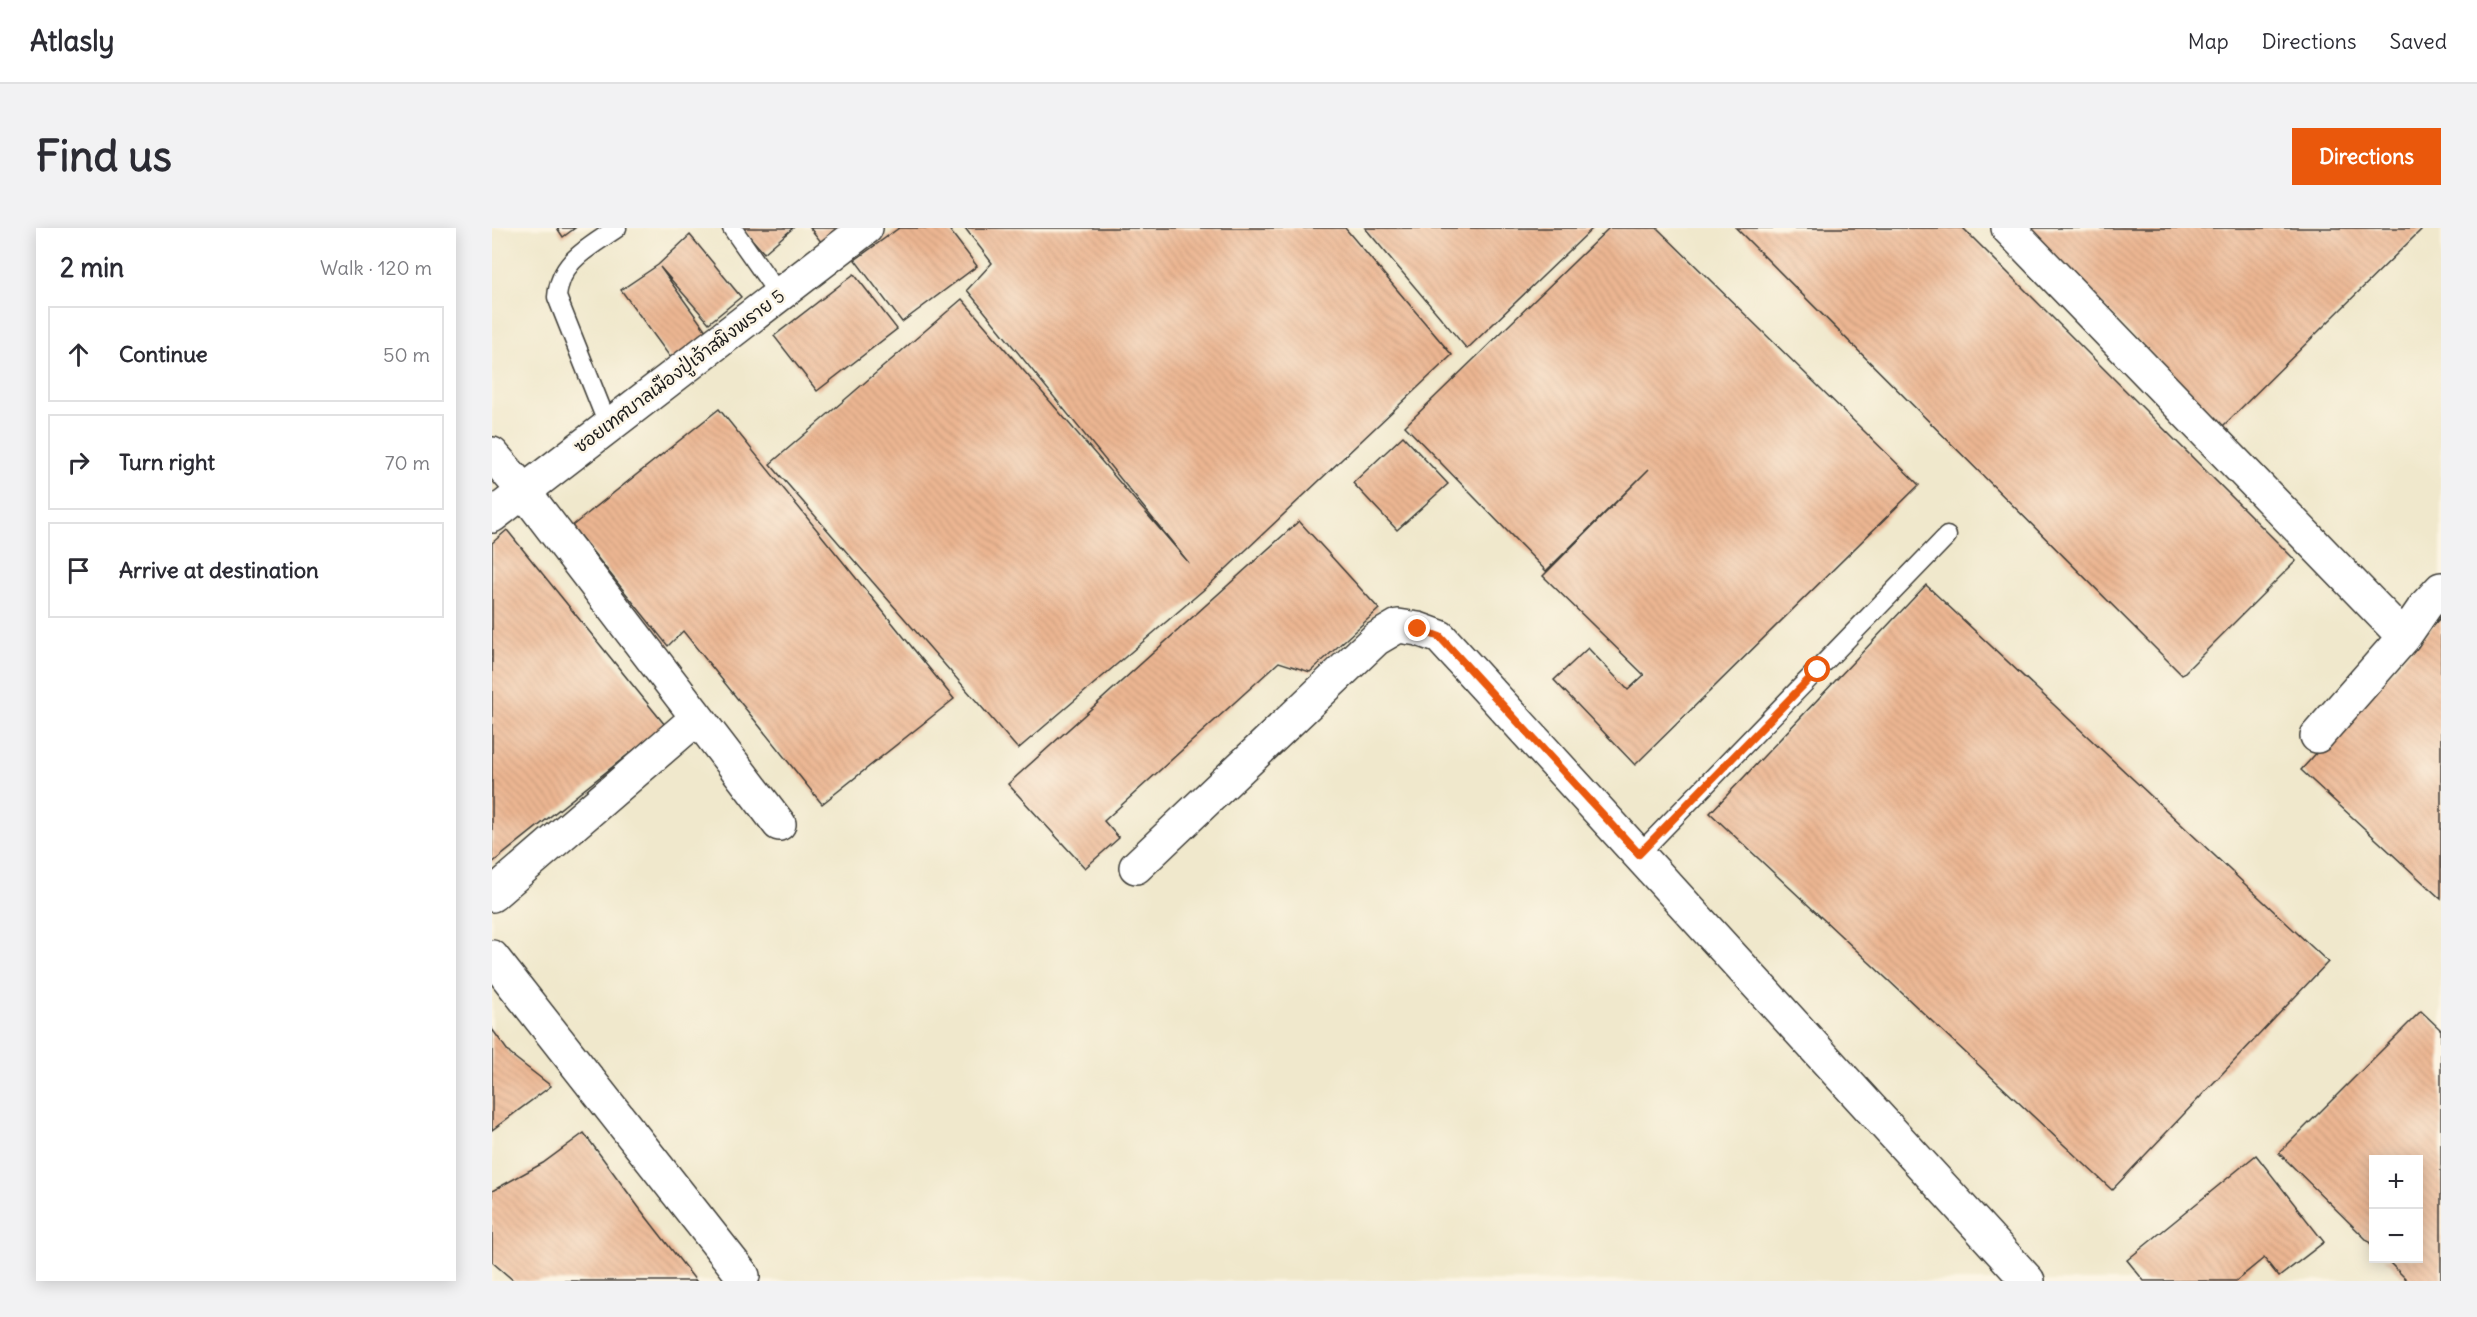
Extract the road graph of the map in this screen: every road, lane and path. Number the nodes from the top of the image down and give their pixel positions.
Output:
1 (617, 228) edge
2 (732, 228) edge
3 (866, 228) edge
4 (2008, 228) edge
5 (779, 295) junction
6 (608, 425) junction
7 (492, 454) edge
8 (523, 490) junction
9 (492, 516) edge
10 (1947, 537) dead end
11 (2441, 588) edge
12 (2404, 637) junction
13 (697, 718) junction
14 (2317, 736) dead end
15 (778, 824) dead end
16 (1639, 854) junction
17 (1136, 867) dead end
18 (492, 895) edge
19 (492, 957) edge
20 (743, 1276) dead end
21 (2028, 1281) edge

1 - 6 lane
2 - 5 lane
3 - 5 street, ซอยเทศบาลเมืองปู่เจ้าสมิงพราย 5
4 - 12 street
5 - 6 street, ซอยเทศบาลเมืองปู่เจ้าสมิงพราย 5
6 - 8 street, ซอยเทศบาลเมืองปู่เจ้าสมิงพราย 5
7 - 8 street
8 - 9 street, ซอยเทศบาลเมืองปู่เจ้าสมิงพราย 5
8 - 13 street
10 - 16 lane
11 - 12 street
12 - 14 street
13 - 15 street
13 - 18 street
16 - 17 street
16 - 21 street
19 - 20 street

